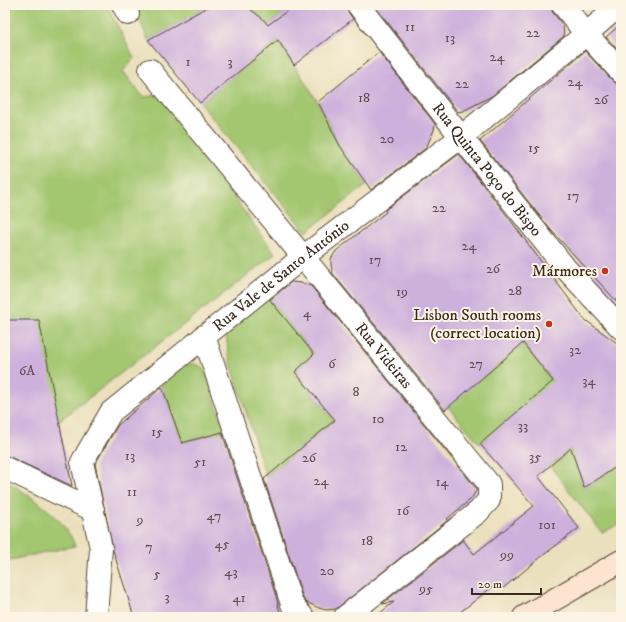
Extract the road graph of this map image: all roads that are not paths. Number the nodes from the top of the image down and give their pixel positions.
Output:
1 (358, 5) edge
2 (563, 5) edge
3 (620, 5) edge
4 (586, 34) junction
5 (150, 70) dead end
6 (621, 72) edge
7 (461, 137) junction
8 (303, 257) junction
9 (621, 328) edge
10 (204, 336) junction
11 (5, 468) edge
12 (92, 510) junction
13 (621, 561) edge
14 (96, 617) edge
15 (303, 617) edge
16 (345, 617) edge
17 (524, 617) edge

1 - 7 street, Rua Quinta Poço do Bispo
2 - 4 street
3 - 4 street, Rua Vale de Santo António
4 - 6 street
4 - 7 street, Rua Vale de Santo António
5 - 8 street, Rua Videiras
7 - 8 street, Rua Vale de Santo António
7 - 9 street, Rua Quinta Poço do Bispo
8 - 10 street, Rua Vale de Santo António
8 - 16 street, Rua Videiras
10 - 12 street, Rua Vale de Santo António
10 - 15 street
11 - 12 street
12 - 14 street, Rua Vale de Santo António
13 - 17 main road

